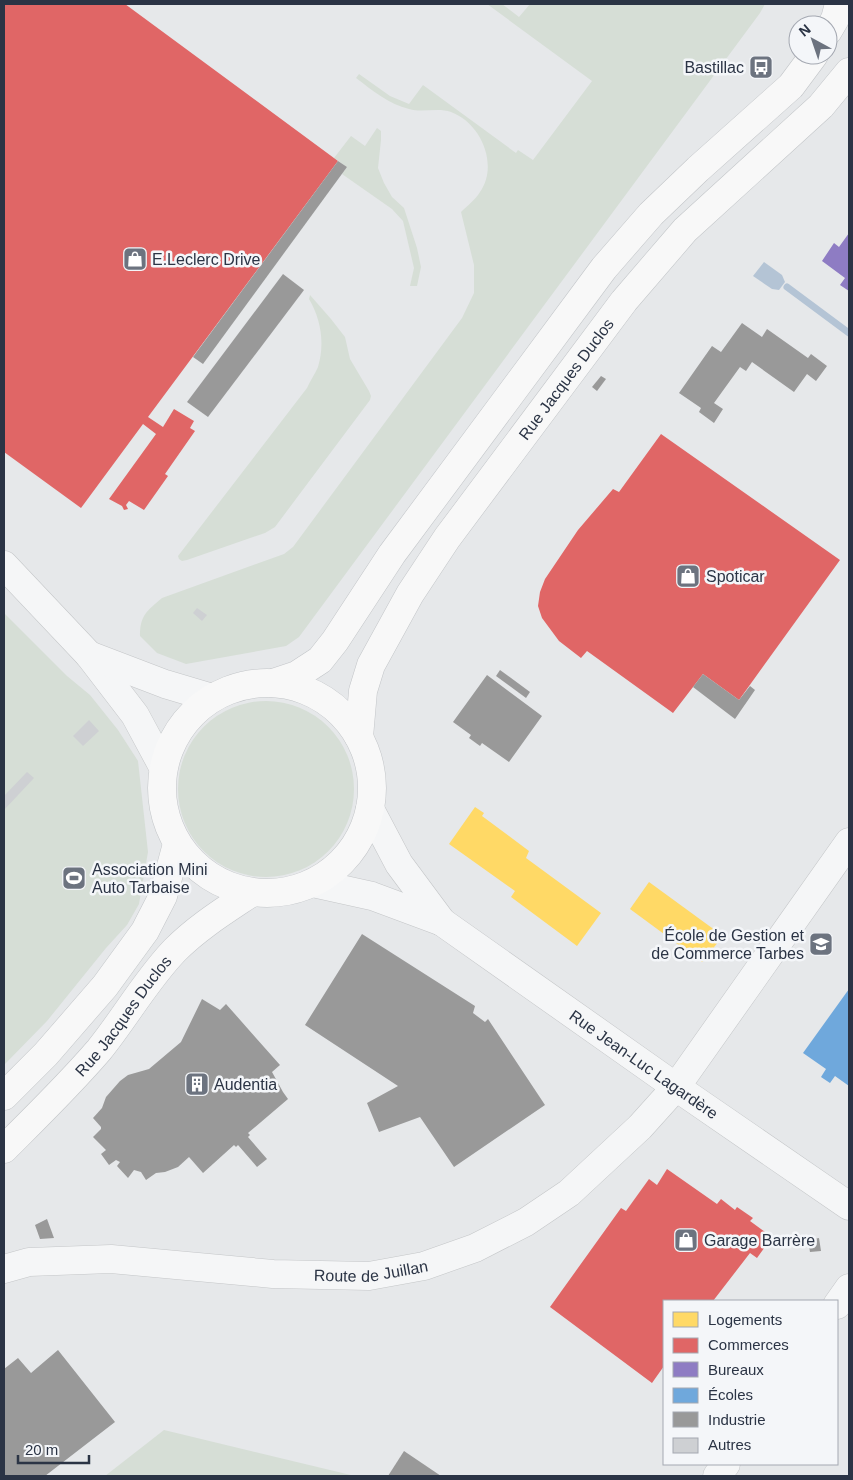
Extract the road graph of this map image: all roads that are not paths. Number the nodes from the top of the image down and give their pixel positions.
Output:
1 (807, 65) edge
2 (849, 72) edge
3 (4, 565) edge
4 (89, 655) junction
5 (273, 683) junction
6 (212, 698) junction
7 (359, 737) junction
8 (163, 767) junction
9 (370, 809) junction
10 (849, 842) edge
11 (177, 844) junction
12 (313, 883) junction
13 (251, 892) junction
14 (442, 922) junction
15 (676, 1087) junction
16 (4, 1096) edge
17 (4, 1149) edge
18 (849, 1206) edge
19 (4, 1269) edge
20 (849, 1288) edge
21 (838, 1304) edge
22 (725, 1465) edge
23 (717, 1476) edge

1 - 5 main road
2 - 7 main road, Rue Jacques Duclos
3 - 4 street
4 - 6 street
4 - 8 street
5 - 6 main road
5 - 7 main road
6 - 8 main road
7 - 9 main road
8 - 11 main road
9 - 12 main road
9 - 14 street, Rue Jean-Luc Lagardère
10 - 15 street, Route de Juillan
11 - 13 main road
11 - 16 main road, Rue Jacques Duclos
12 - 13 main road
12 - 14 street, Rue Jean-Luc Lagardère
13 - 17 main road, Rue Jacques Duclos
14 - 15 street, Rue Jean-Luc Lagardère
15 - 18 street, Rue Jean-Luc Lagardère
15 - 19 street, Route de Juillan
20 - 21 street
22 - 23 street

